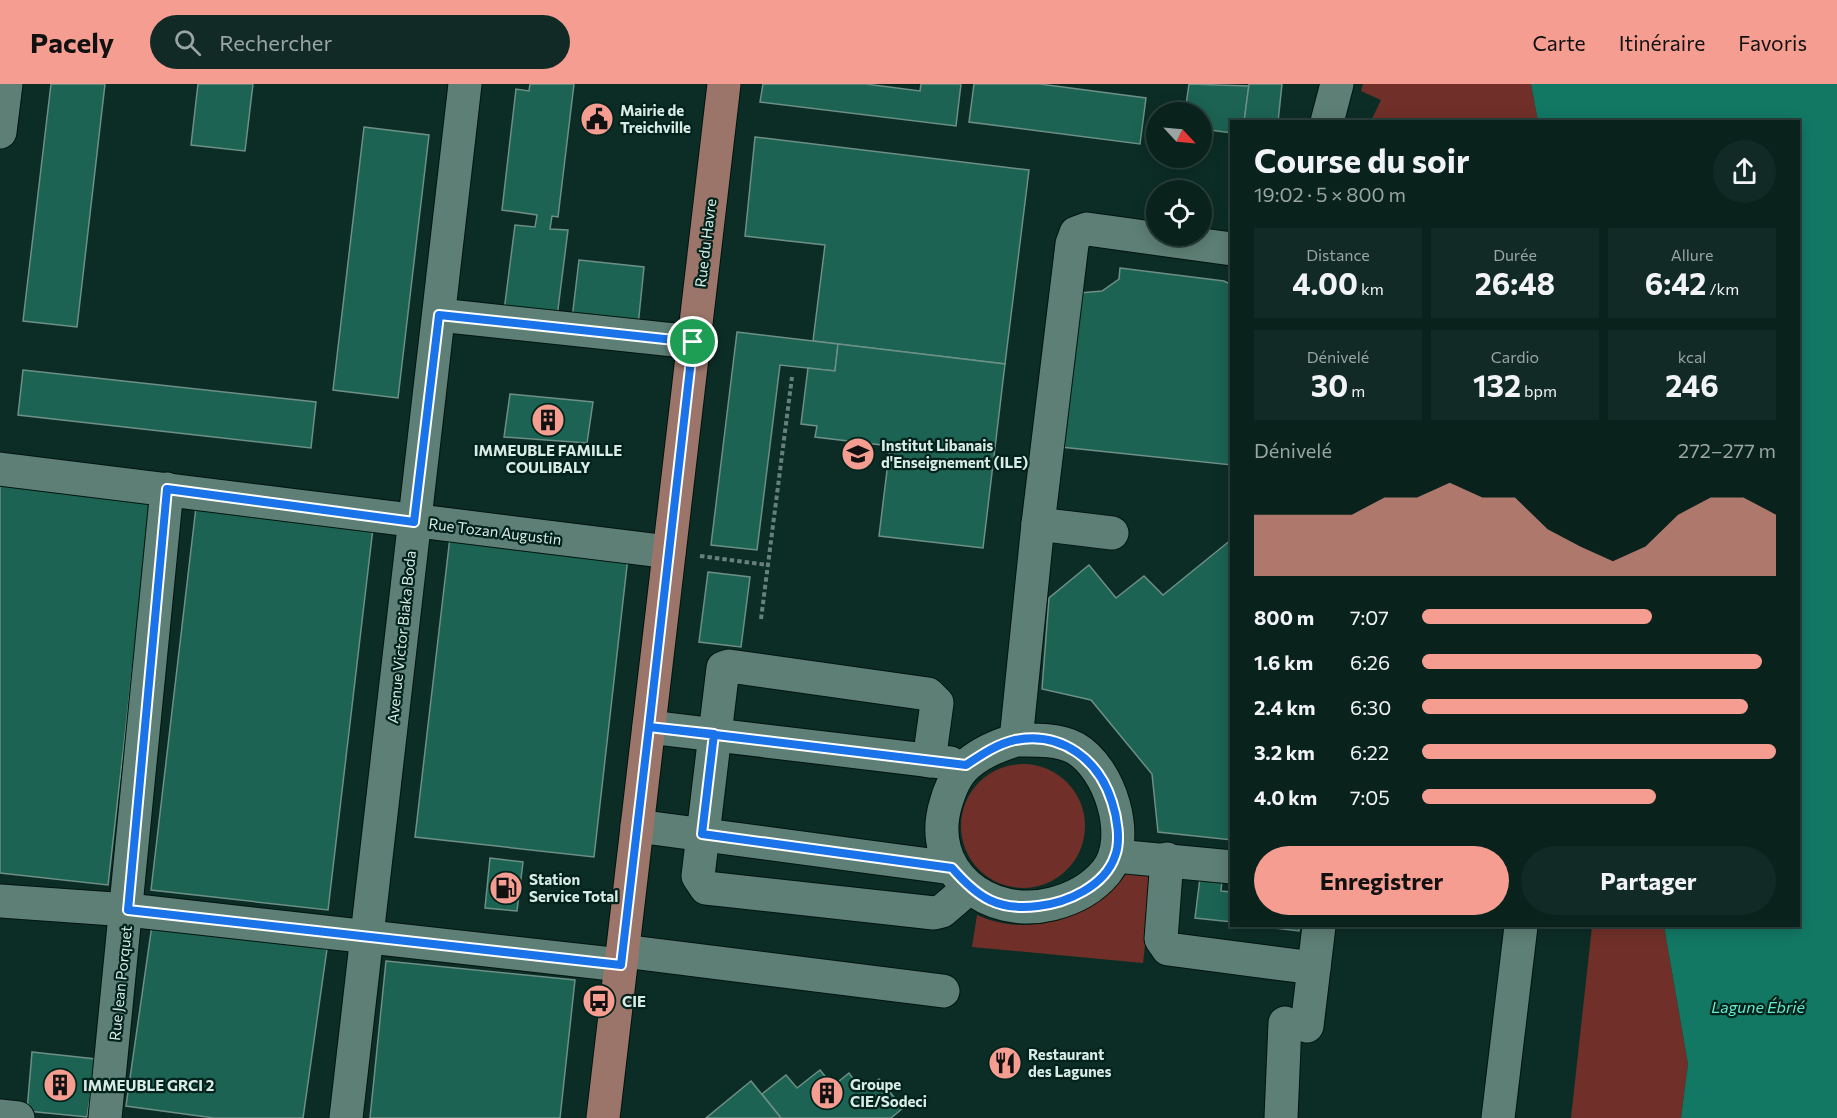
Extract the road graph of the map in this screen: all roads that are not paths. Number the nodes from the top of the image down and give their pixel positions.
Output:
1 (6, 84) edge
2 (465, 84) edge
3 (724, 84) edge
4 (1336, 84) edge
5 (1327, 120) edge
6 (0, 132) edge
7 (1230, 249) edge
8 (439, 315) junction
9 (693, 342) junction
10 (0, 469) edge
11 (167, 489) junction
12 (414, 522) junction
13 (1038, 524) junction
14 (1112, 533) dead end
15 (669, 552) junction
16 (649, 727) junction
17 (714, 734) junction
18 (1017, 740) junction
19 (929, 760) junction
20 (966, 765) junction
21 (637, 826) junction
22 (702, 834) junction
23 (1116, 856) junction
24 (1167, 860) junction
25 (1230, 867) edge
26 (961, 878) junction
27 (0, 901) edge
28 (128, 910) junction
29 (1319, 927) edge
30 (1521, 927) edge
31 (367, 937) junction
32 (622, 958) junction
33 (1314, 968) junction
34 (943, 991) dead end
35 (0, 1116) edge
36 (18, 1118) edge
37 (105, 1118) edge
38 (346, 1118) edge
39 (603, 1118) edge
40 (1281, 1118) edge
41 (1498, 1118) edge

1 - 6 street
2 - 8 street, Avenue Victor Biaka Boda
3 - 9 main road, Rue du Havre
4 - 5 street
7 - 13 street
8 - 9 street
8 - 12 street, Avenue Victor Biaka Boda
9 - 15 main road, Rue du Havre
10 - 11 street, Rue Tozan Augustin
11 - 12 street, Rue Tozan Augustin
11 - 28 street, Rue Jean Porquet
12 - 15 street, Rue Tozan Augustin
12 - 31 street, Avenue Victor Biaka Boda
13 - 14 street
13 - 18 street
15 - 16 main road, Rue du Havre
16 - 17 street
16 - 21 main road, Rue du Havre
17 - 19 street
17 - 19 street
17 - 22 street
18 - 20 street
18 - 23 street
19 - 20 street
20 - 26 street
21 - 22 street
21 - 32 main road, Rue du Havre
22 - 26 street
22 - 26 street
23 - 24 street
23 - 26 street
24 - 25 street
24 - 33 street
27 - 28 street
28 - 31 street
28 - 37 street, Rue Jean Porquet
29 - 33 street
30 - 41 street
31 - 32 street
31 - 38 street, Avenue Victor Biaka Boda
32 - 34 street
32 - 39 main road, Rue du Havre
33 - 40 street
35 - 36 street

